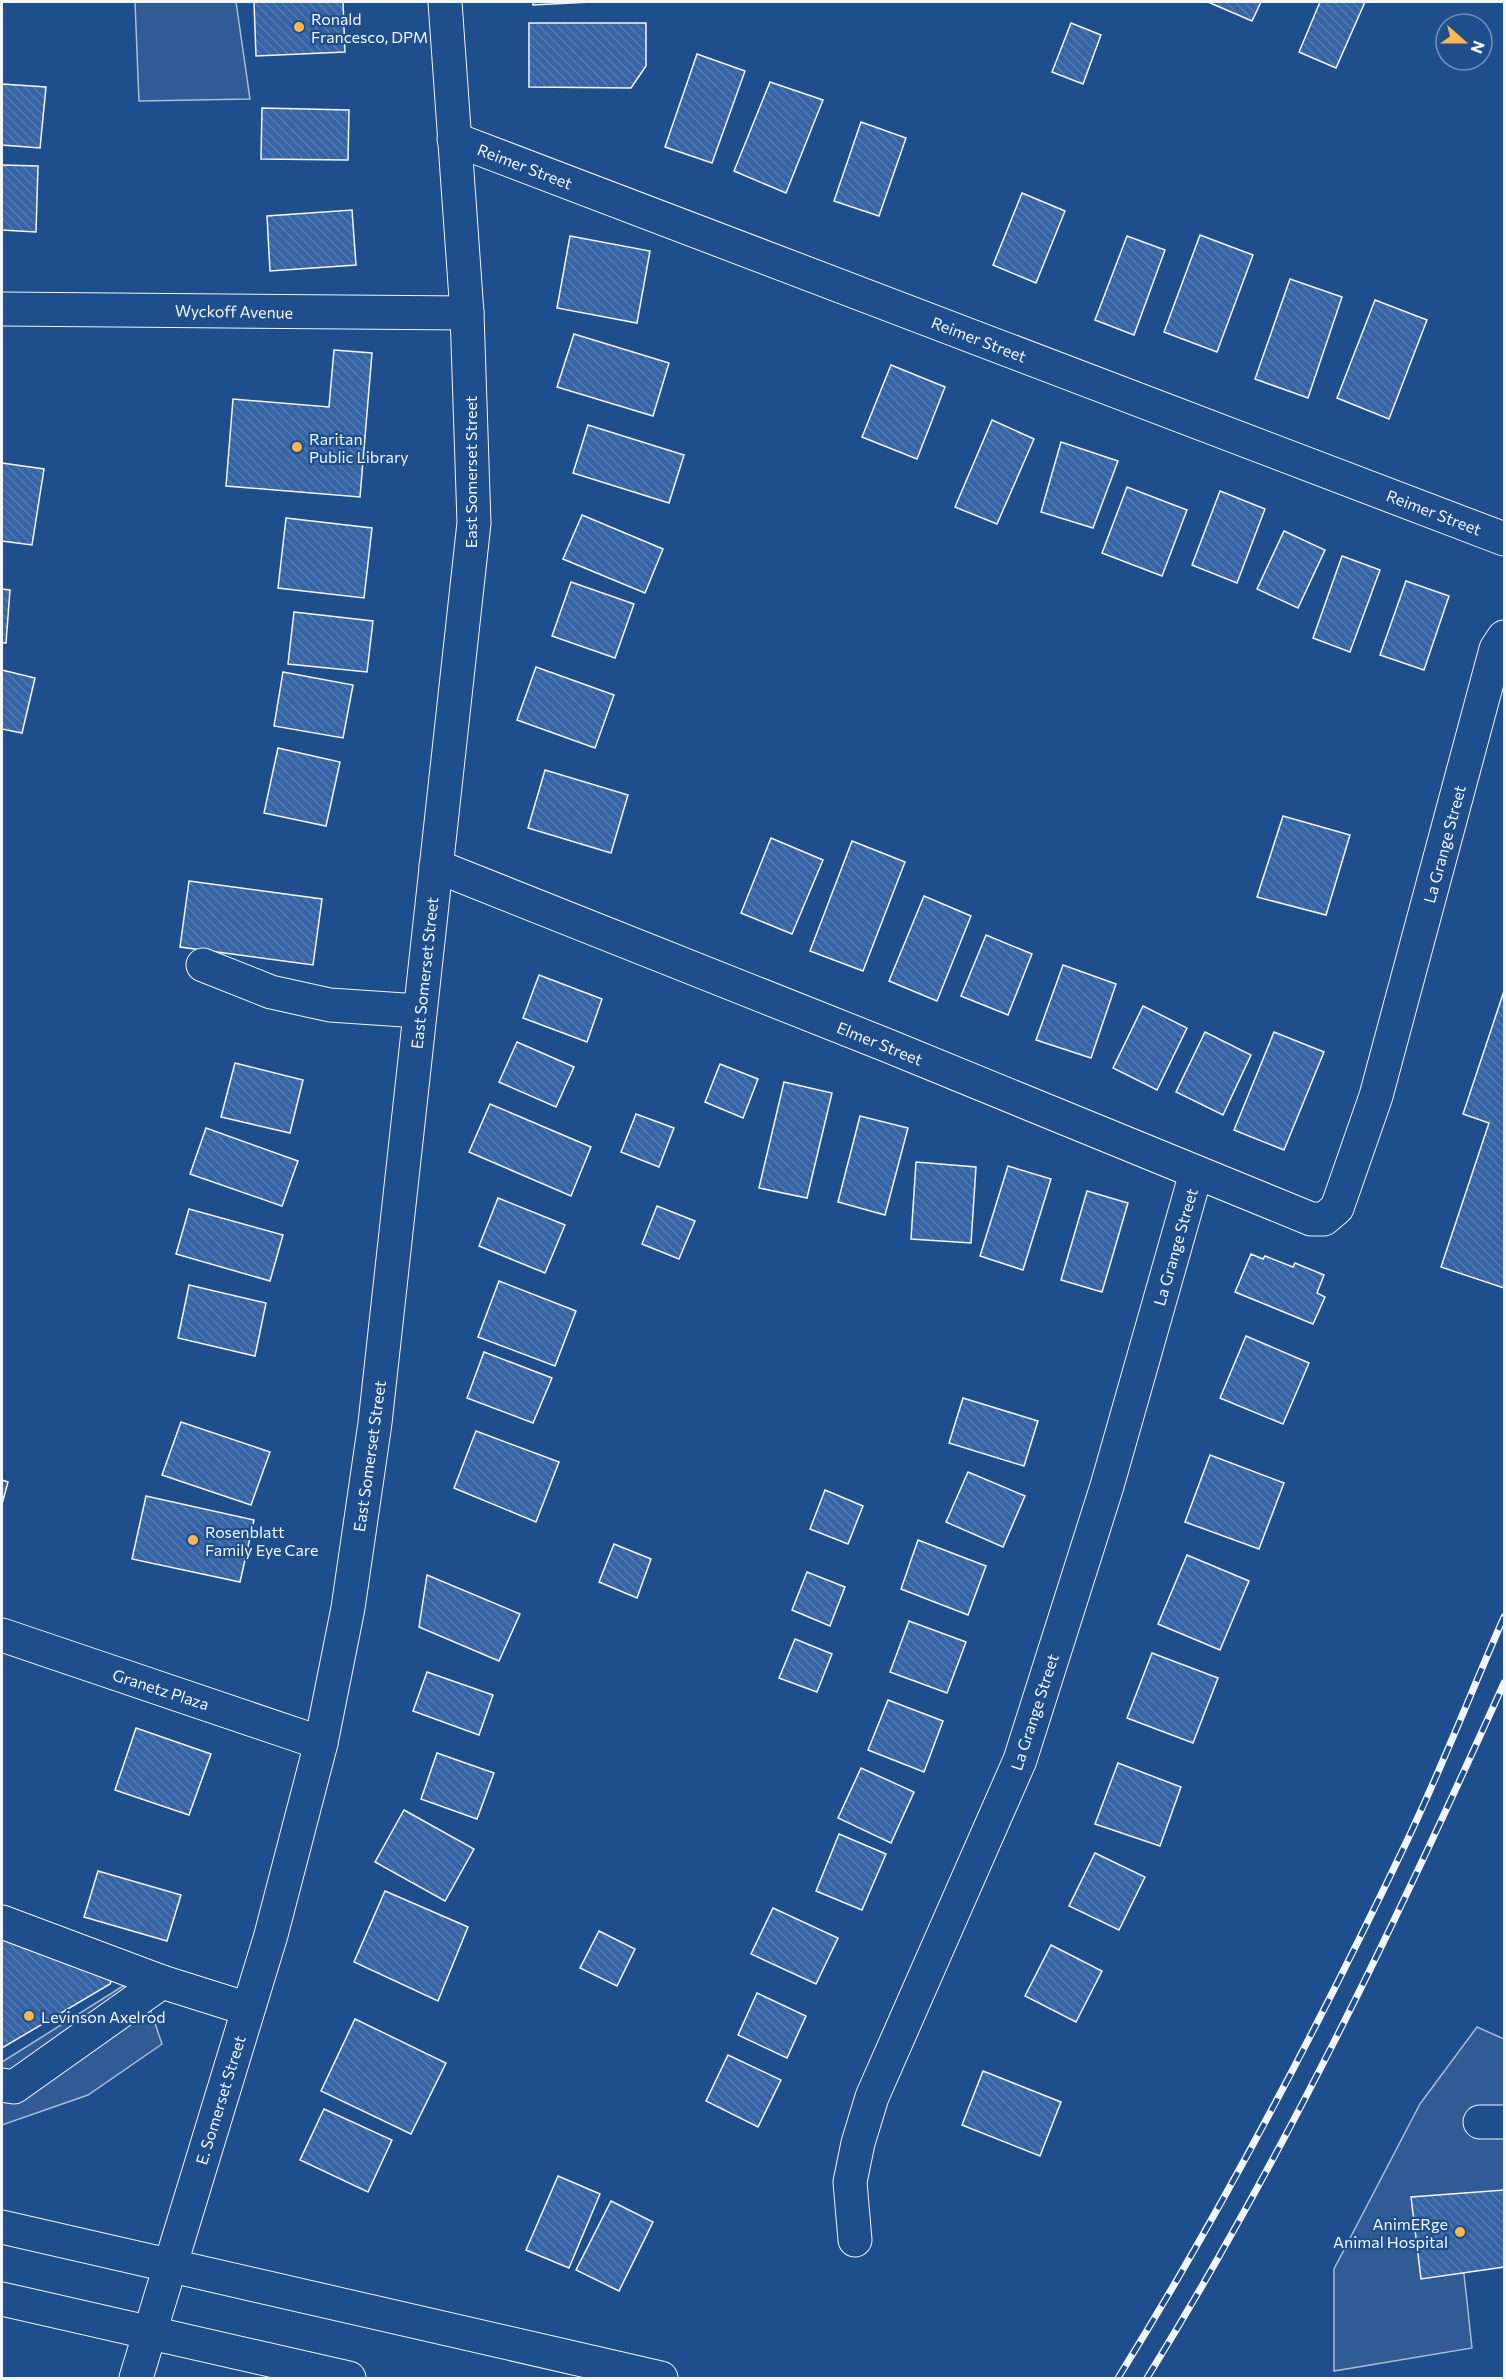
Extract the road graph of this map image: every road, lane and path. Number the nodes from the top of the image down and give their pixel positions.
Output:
1 (445, 2) edge
2 (454, 139) junction
3 (2, 309) edge
4 (467, 313) junction
5 (1504, 539) edge
6 (1504, 637) edge
7 (436, 866) junction
8 (203, 965) dead end
9 (419, 1011) junction
10 (1196, 1173) junction
11 (1324, 1219) joint
12 (2, 1635) edge
13 (321, 1743) junction
14 (2, 1922) edge
15 (270, 1935) joint
16 (162, 1982) junction
17 (248, 2009) junction
18 (2, 2085) edge
19 (2, 2226) edge
20 (855, 2240) dead end
21 (170, 2266) junction
22 (2, 2299) edge
23 (149, 2334) junction
24 (255, 2367) edge
25 (136, 2379) edge
26 (349, 2379) edge
27 (661, 2379) edge

1 - 2 main road, East Somerset Street
2 - 4 main road, East Somerset Street
2 - 5 main road, Reimer Street
3 - 4 main road, Wyckoff Avenue
4 - 7 main road, East Somerset Street
6 - 11 main road, La Grange Street
7 - 9 main road, East Somerset Street
7 - 10 main road, Elmer Street
8 - 9 main road
9 - 13 main road, East Somerset Street
10 - 11 main road, Elmer Street
10 - 20 main road, La Grange Street
12 - 13 main road, Granetz Plaza
13 - 15 main road, East Somerset Street
14 - 16 main road
15 - 17 main road, E. Somerset Street
16 - 17 main road
16 - 18 main road
17 - 21 main road, E. Somerset Street
19 - 21 main road
21 - 23 main road, E. Somerset Street
21 - 27 main road
22 - 23 main road
23 - 24 main road
23 - 25 main road, E. Somerset Street
24 - 26 main road

